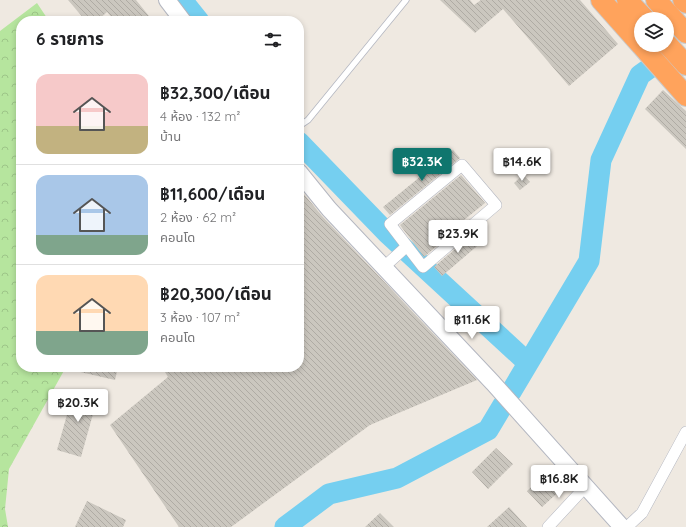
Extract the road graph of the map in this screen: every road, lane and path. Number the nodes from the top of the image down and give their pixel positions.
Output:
1 (167, 0) edge
2 (406, 0) edge
3 (601, 0) edge
4 (609, 0) edge
5 (627, 0) edge
6 (656, 0) edge
7 (667, 0) edge
8 (683, 0) edge
9 (686, 3) edge
10 (638, 12) edge
11 (179, 16) edge
12 (686, 20) edge
13 (634, 32) edge
14 (686, 33) edge
15 (647, 52) edge
16 (656, 52) edge
17 (674, 52) edge
18 (686, 65) edge
19 (686, 84) edge
20 (686, 96) edge
21 (304, 123) edge
22 (304, 178) edge
23 (407, 246) junction
24 (384, 267) junction
25 (686, 432) edge
26 (586, 486) junction
27 (548, 527) edge
28 (622, 527) edge
29 (627, 527) edge

1 - 11 street
2 - 21 lane
3 - 13 highway
4 - 13 highway
5 - 10 highway
6 - 14 highway
7 - 12 highway
8 - 9 highway
15 - 20 highway
16 - 19 highway
17 - 18 highway
22 - 24 street
23 - 23 street
23 - 24 street
24 - 26 street
25 - 29 street
26 - 27 street
26 - 28 street

